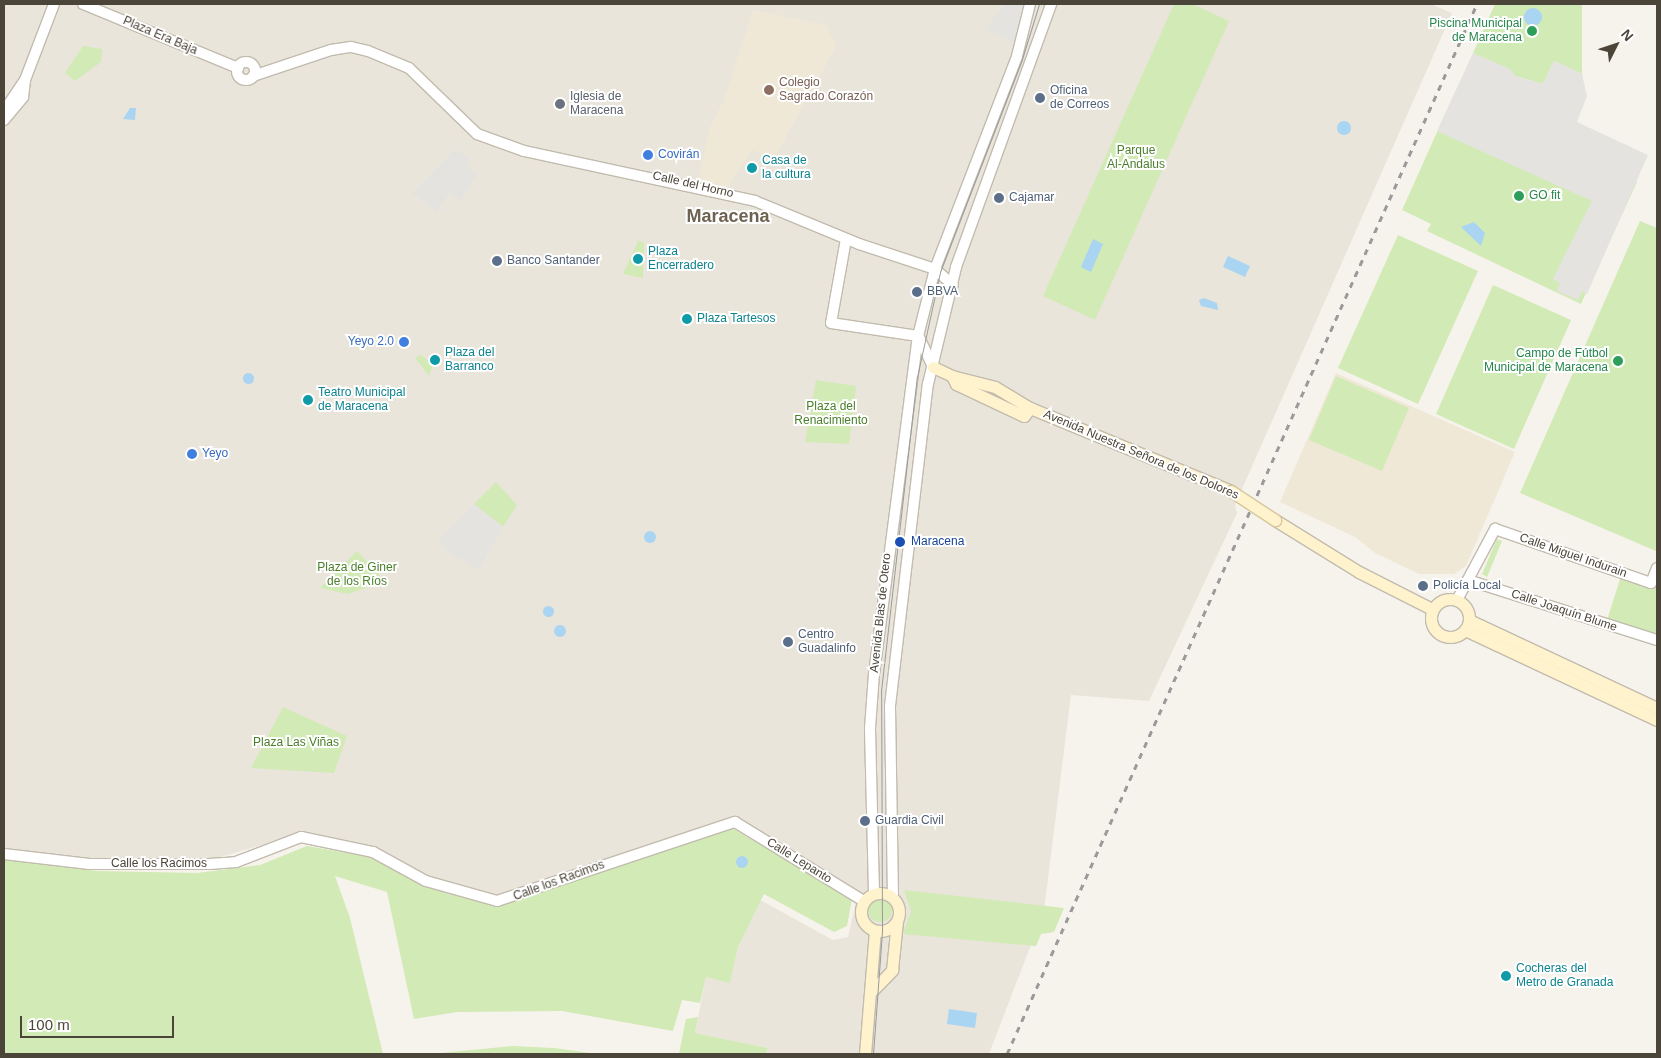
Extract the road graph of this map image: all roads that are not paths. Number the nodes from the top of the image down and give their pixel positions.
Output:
1 (54, 4) edge
2 (83, 4) edge
3 (1030, 4) edge
4 (1051, 4) edge
5 (253, 76) joint
6 (25, 80) junction
7 (4, 111) edge
8 (4, 120) edge
9 (846, 239) junction
10 (935, 269) junction
11 (952, 285) junction
12 (918, 336) junction
13 (915, 363) junction
14 (933, 367) junction
15 (1657, 568) edge
16 (1471, 581) junction
17 (1457, 600) junction
18 (1432, 609) junction
19 (1467, 625) junction
20 (1657, 640) edge
21 (1657, 708) edge
22 (1657, 720) edge
23 (735, 822) joint
24 (4, 854) edge
25 (874, 893) junction
26 (893, 898) junction
27 (864, 901) junction
28 (897, 922) junction
29 (875, 931) junction
30 (873, 990) junction
31 (865, 1054) edge

1 - 6 street
2 - 5 street, Plaza Era Baja
3 - 10 street, Avenida Blas de Otero
4 - 11 street, Avenida Blas de Otero
5 - 9 street, Calle del Horno
6 - 7 street
6 - 8 street
9 - 10 street, Calle del Horno
9 - 12 street
10 - 11 street
10 - 12 street, Avenida Blas de Otero
11 - 14 street, Avenida Blas de Otero
12 - 13 street, Avenida Blas de Otero
12 - 14 street
13 - 14 street
13 - 25 street, Avenida Blas de Otero
14 - 18 main road, Avenida Nuestra Señora de los Dolores, bridge
14 - 26 street, Avenida Blas de Otero
15 - 16 street, Calle Miguel Indurain
16 - 17 street
16 - 20 street, Calle Joaquín Blume
17 - 18 main road
17 - 19 main road
18 - 19 main road
19 - 21 main road
19 - 22 main road
23 - 24 street, Calle los Racimos
23 - 27 street, Calle Lepanto
25 - 26 main road
25 - 27 main road
26 - 28 main road
27 - 29 main road
28 - 29 main road
28 - 30 main road
29 - 30 main road
30 - 31 main road

